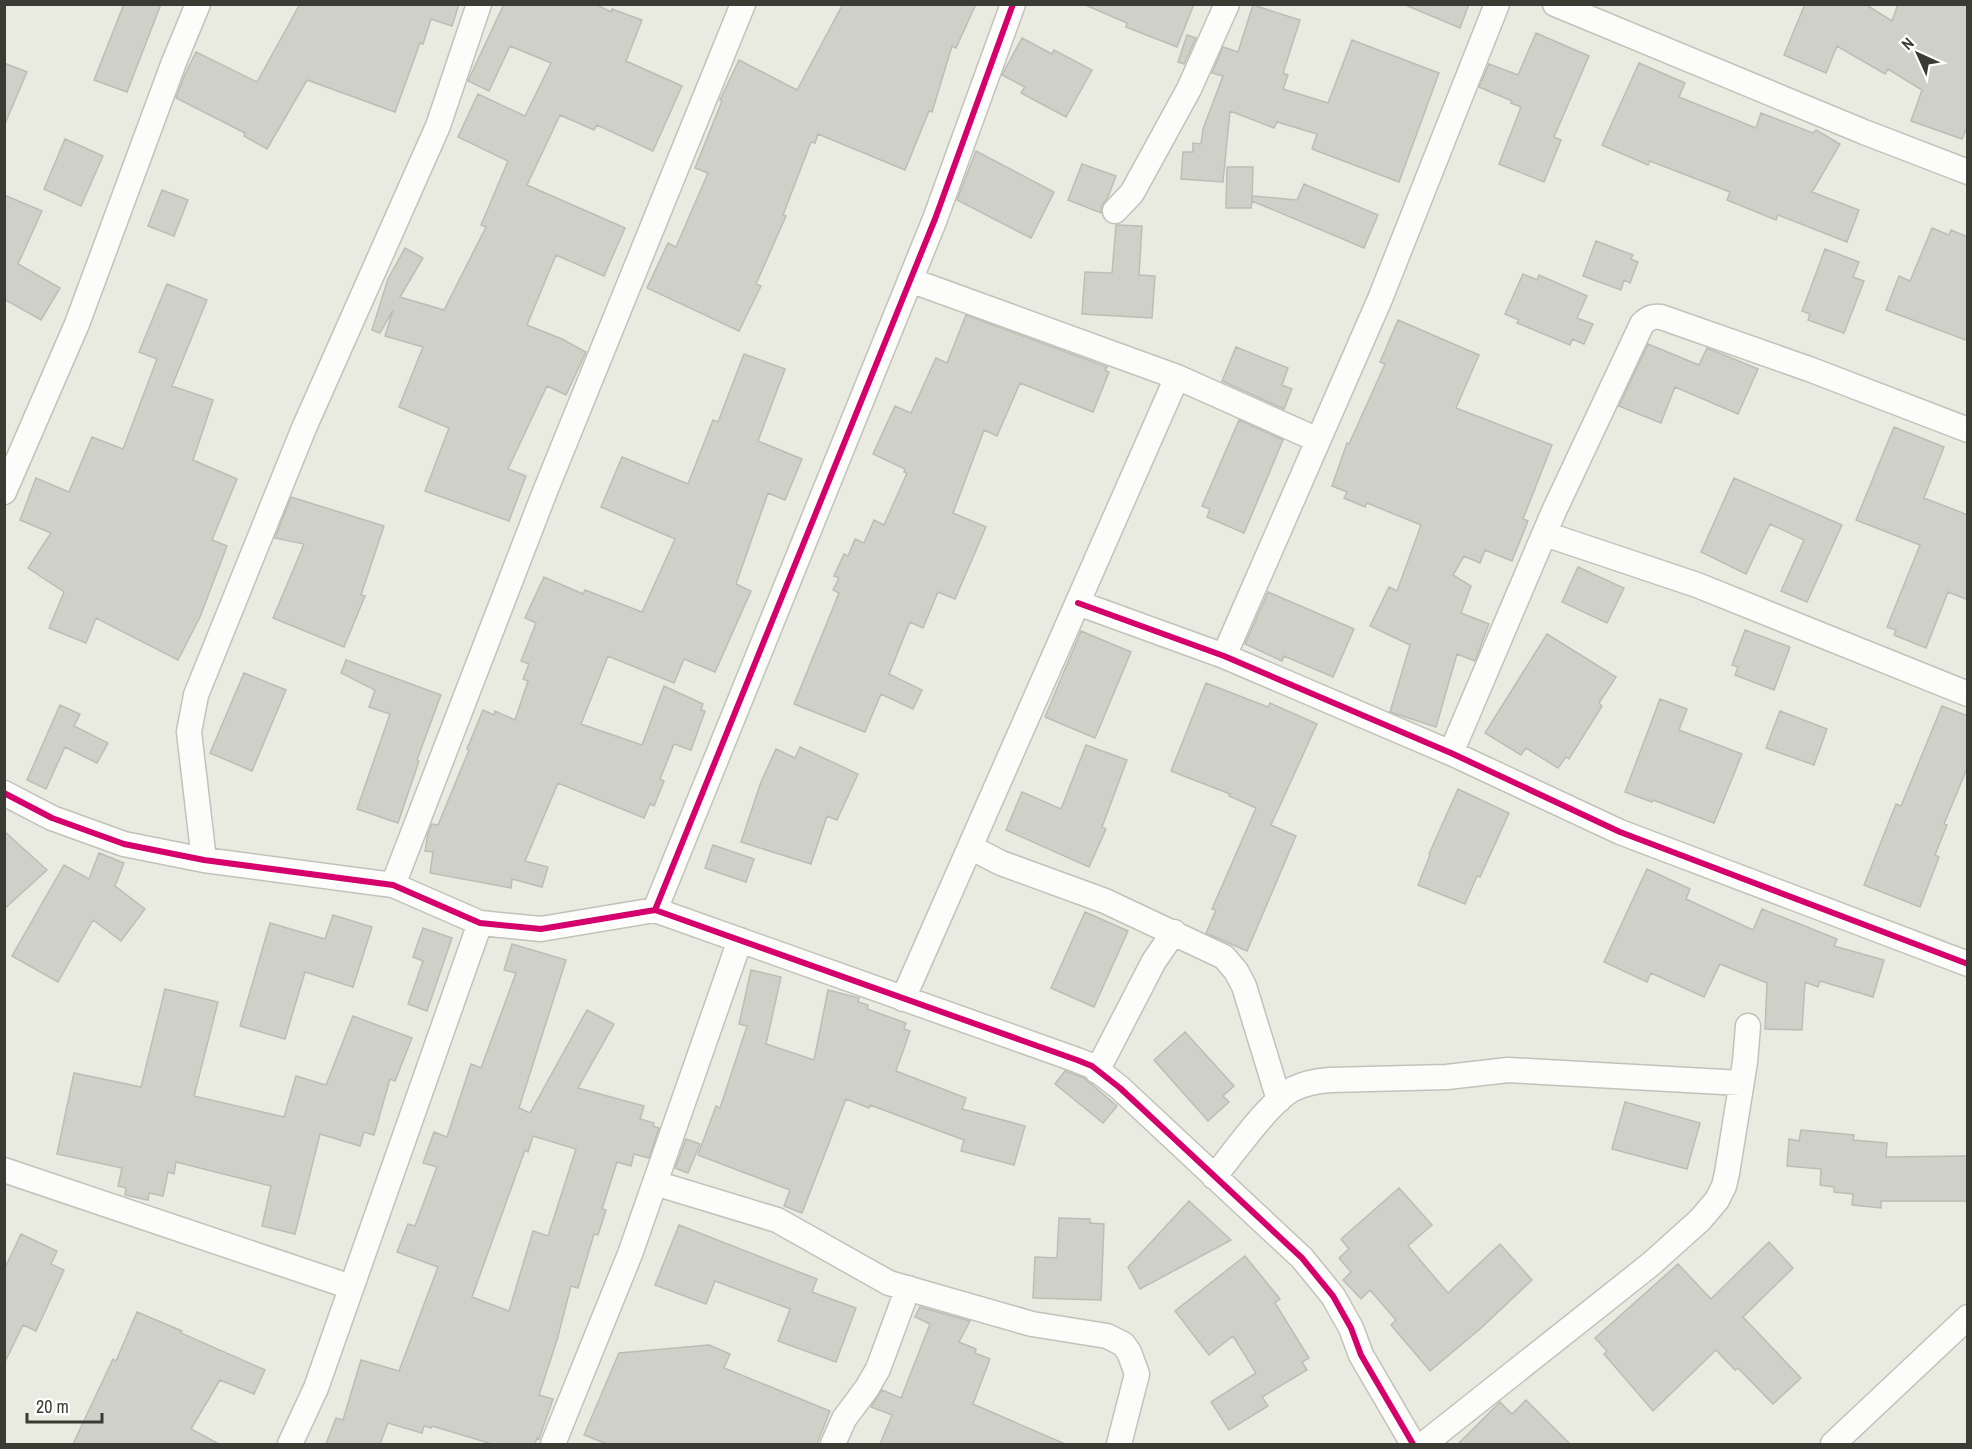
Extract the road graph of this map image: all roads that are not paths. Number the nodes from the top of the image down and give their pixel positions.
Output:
1 (198, 4) edge
2 (479, 4) edge
3 (742, 4) edge
4 (1012, 4) edge
5 (1227, 4) edge
6 (1497, 4) edge
7 (1555, 4) edge
8 (1968, 172) edge
9 (1115, 211) dead end
10 (910, 280) junction
11 (1177, 377) junction
12 (1968, 430) edge
13 (1318, 440) junction
14 (4, 492) edge
15 (1545, 534) junction
16 (1078, 603) junction
17 (1224, 656) junction
18 (1968, 694) edge
19 (1450, 753) junction
20 (4, 793) edge
21 (970, 847) junction
22 (204, 860) junction
23 (393, 885) junction
24 (655, 910) junction
25 (480, 923) junction
26 (1174, 932) junction
27 (740, 940) junction
28 (1968, 964) edge
29 (903, 999) junction
30 (1748, 1026) dead end
31 (1097, 1071) junction
32 (1741, 1083) junction
33 (1279, 1100) junction
34 (4, 1170) edge
35 (1214, 1177) junction
36 (655, 1184) junction
37 (351, 1287) junction
38 (908, 1288) junction
39 (1968, 1317) edge
40 (290, 1444) edge
41 (553, 1444) edge
42 (833, 1444) edge
43 (1119, 1444) edge
44 (1413, 1444) edge
45 (1424, 1444) edge
46 (1833, 1444) edge

1 - 14 street
2 - 22 street
3 - 23 street
4 - 10 street
5 - 9 street
6 - 13 street
7 - 8 street
10 - 11 street
10 - 24 street
11 - 13 street
11 - 16 street
12 - 15 street
13 - 17 street
15 - 18 street
15 - 19 street
16 - 17 street
16 - 21 street
17 - 19 street
19 - 28 street
20 - 22 street
21 - 26 street
21 - 29 street
22 - 23 street
23 - 25 street
24 - 25 street
24 - 27 street
25 - 37 street
26 - 31 street
26 - 33 street
27 - 29 street
27 - 36 street
29 - 31 street
30 - 32 street
31 - 35 street
32 - 33 street
32 - 45 street
33 - 35 street
34 - 37 street
35 - 44 street
36 - 38 street
36 - 41 street
37 - 40 street
38 - 42 street
38 - 43 street
39 - 46 street

